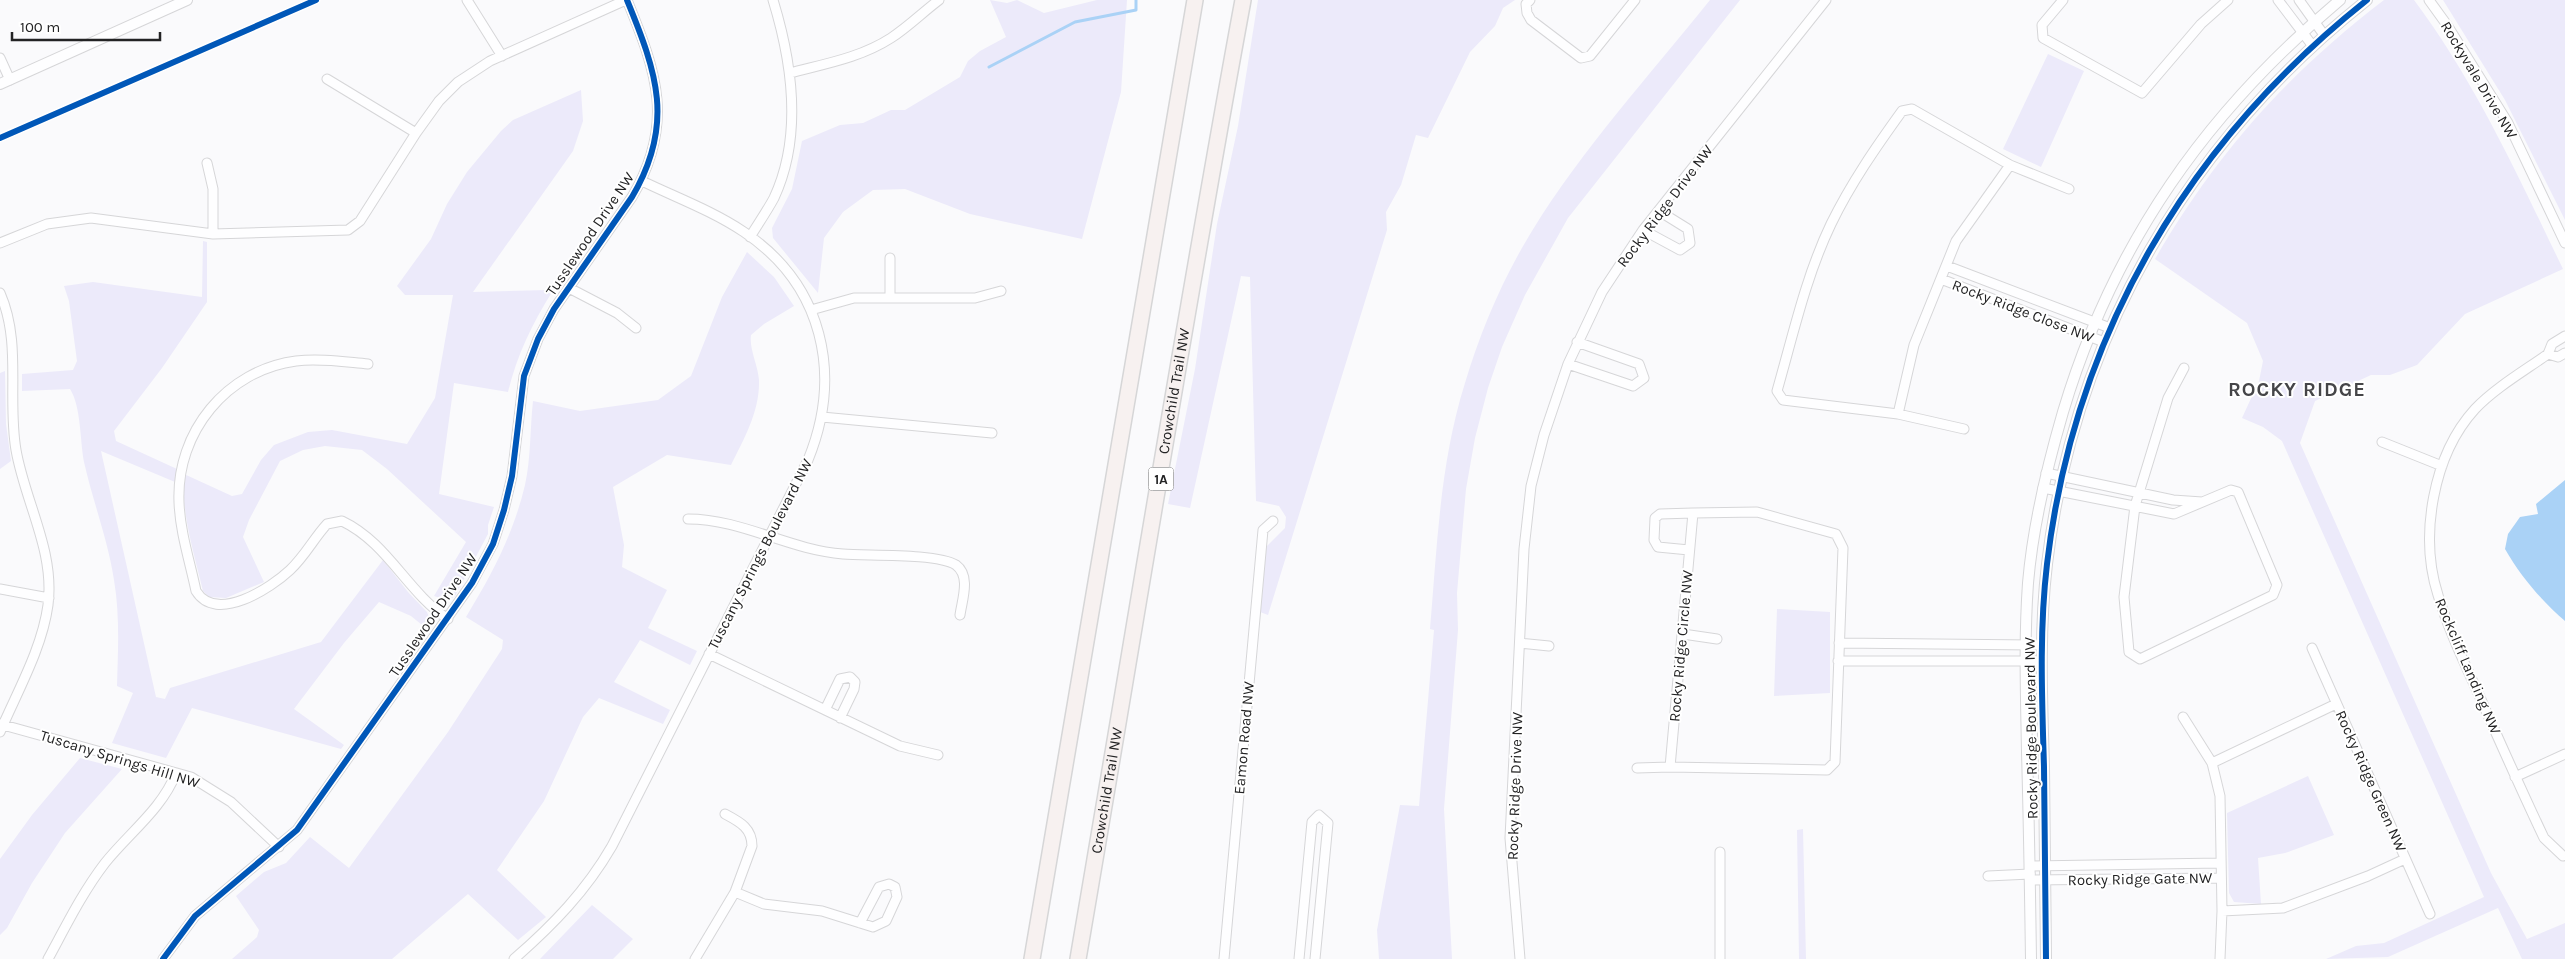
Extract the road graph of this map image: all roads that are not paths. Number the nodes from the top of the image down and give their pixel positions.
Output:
1 (187, 0) edge
2 (467, 0) edge
3 (626, 0) edge
4 (773, 0) edge
5 (939, 0) edge
6 (1188, 0) edge
7 (1195, 0) edge
8 (1243, 0) edge
9 (1530, 0) edge
10 (1635, 0) edge
11 (1826, 0) edge
12 (2063, 0) edge
13 (2228, 0) edge
14 (2278, 0) edge
15 (2299, 0) edge
16 (2340, 0) edge
17 (2367, 0) edge
18 (2429, 0) edge
19 (2315, 21) junction
20 (2302, 32) junction
21 (2324, 35) junction
22 (2312, 45) junction
23 (1186, 47) junction
24 (502, 56) junction
25 (0, 58) edge
26 (790, 73) junction
27 (327, 79) dead end
28 (10, 80) junction
29 (0, 84) edge
30 (416, 133) junction
31 (207, 163) dead end
32 (2010, 165) junction
33 (642, 181) junction
34 (2069, 189) dead end
35 (1659, 211) junction
36 (1643, 230) junction
37 (213, 234) junction
38 (750, 237) junction
39 (0, 243) edge
40 (2565, 243) edge
41 (890, 258) dead end
42 (1948, 266) junction
43 (1941, 279) junction
44 (569, 288) junction
45 (1001, 291) dead end
46 (0, 293) edge
47 (890, 297) junction
48 (811, 310) junction
49 (2094, 322) junction
50 (636, 328) dead end
51 (2110, 328) junction
52 (2088, 336) junction
53 (2565, 336) edge
54 (1577, 342) junction
55 (2104, 342) junction
56 (2565, 353) edge
57 (2548, 354) junction
58 (368, 364) dead end
59 (1568, 364) junction
60 (2184, 368) dead end
61 (1898, 414) junction
62 (822, 417) junction
63 (1964, 429) dead end
64 (992, 433) dead end
65 (2382, 442) dead end
66 (2442, 466) junction
67 (2046, 473) junction
68 (2062, 476) junction
69 (2044, 488) junction
70 (2059, 491) junction
71 (2139, 494) junction
72 (2205, 502) junction
73 (2136, 506) junction
74 (1693, 512) junction
75 (688, 519) dead end
76 (1273, 521) dead end
77 (769, 536) junction
78 (1689, 550) junction
79 (0, 589) edge
80 (49, 598) junction
81 (960, 615) dead end
82 (448, 619) junction
83 (1683, 634) junction
84 (1716, 639) dead end
85 (1520, 643) junction
86 (1839, 643) junction
87 (2025, 644) junction
88 (2041, 645) junction
89 (1549, 646) dead end
90 (2312, 648) dead end
91 (709, 654) junction
92 (2025, 661) junction
93 (1838, 662) junction
94 (2041, 662) junction
95 (2336, 704) junction
96 (824, 710) junction
97 (2183, 717) dead end
98 (840, 718) junction
99 (1, 727) edge
100 (2565, 754) edge
101 (938, 755) dead end
102 (2212, 763) junction
103 (1670, 767) junction
104 (1637, 768) dead end
105 (176, 773) junction
106 (2515, 777) junction
107 (725, 814) dead end
108 (279, 847) junction
109 (1720, 852) dead end
110 (2563, 856) dead end
111 (2405, 859) junction
112 (2220, 863) junction
113 (2045, 866) junction
114 (2030, 873) junction
115 (1988, 876) dead end
116 (2220, 878) junction
117 (2045, 880) junction
118 (735, 892) junction
119 (2222, 911) junction
120 (2430, 914) dead end
121 (860, 923) junction
122 (518, 958) edge
123 (48, 959) edge
124 (164, 959) edge
125 (695, 959) edge
126 (1032, 959) edge
127 (1078, 959) edge
128 (1224, 959) edge
129 (1299, 959) edge
130 (1315, 959) edge
131 (1520, 959) edge
132 (1720, 959) edge
133 (2031, 959) edge
134 (2046, 959) edge
135 (2220, 959) edge

1 - 28 street
2 - 24 street
3 - 24 street
3 - 33 street, Tusslewood Drive NW
4 - 26 street
5 - 26 street
6 - 23 highway
7 - 23 highway
8 - 127 highway, Crowchild Trail NW / 1A
9 - 10 street
11 - 35 street, Rocky Ridge Drive NW
12 - 13 street
14 - 20 street
15 - 19 street
16 - 19 street, Rocky Ridge Boulevard NW
17 - 21 street, Rocky Ridge Boulevard NW
18 - 40 street, Rockyvale Drive NW
19 - 20 street, Rocky Ridge Boulevard NW
19 - 21 street
20 - 22 street
20 - 49 street, Rocky Ridge Boulevard NW
21 - 22 street, Rocky Ridge Boulevard NW
22 - 51 street, Rocky Ridge Boulevard NW
23 - 126 highway
24 - 30 street
25 - 28 street
26 - 38 street
27 - 30 street
28 - 29 street
30 - 37 street
31 - 37 street
32 - 34 street
32 - 42 street, Rocky Ridge Close NW
32 - 61 street
33 - 38 street, Tuscany Springs Boulevard NW
33 - 44 street, Tusslewood Drive NW
35 - 36 street, Rocky Ridge Drive NW
35 - 36 street
36 - 54 street, Rocky Ridge Drive NW
37 - 39 street
38 - 48 street, Tuscany Springs Boulevard NW
41 - 47 street
42 - 43 street, Rocky Ridge Close NW
42 - 49 street, Rocky Ridge Close NW
43 - 52 street, Rocky Ridge Close NW
43 - 61 street, Rocky Ridge Close NW
44 - 50 street
44 - 82 street, Tusslewood Drive NW
45 - 47 street
46 - 80 street
47 - 48 street
48 - 62 street, Tuscany Springs Boulevard NW
49 - 51 street, Rocky Ridge Close NW
49 - 52 street, Rocky Ridge Boulevard NW
51 - 55 street, Rocky Ridge Boulevard NW
52 - 55 street, Rocky Ridge Close NW
52 - 67 street, Rocky Ridge Boulevard NW
53 - 57 street, Rockcliff Landing NW
54 - 59 street, Rocky Ridge Drive NW
54 - 59 street
55 - 68 street, Rocky Ridge Boulevard NW
56 - 57 street
57 - 66 street, Rockcliff Landing NW
58 - 82 street
59 - 85 street, Rocky Ridge Drive NW
60 - 71 street
61 - 63 street
62 - 64 street
62 - 77 street, Tuscany Springs Boulevard NW
65 - 66 street
66 - 106 street, Rockcliff Landing NW
67 - 68 street
67 - 69 street, Rocky Ridge Boulevard NW
68 - 70 street, Rocky Ridge Boulevard NW
68 - 71 street
69 - 70 street
69 - 87 street, Rocky Ridge Boulevard NW
70 - 73 street
70 - 88 street, Rocky Ridge Boulevard NW
71 - 72 street
71 - 73 street
72 - 73 street
72 - 73 street
74 - 78 street, Rocky Ridge Circle NW
74 - 78 street
74 - 86 street
75 - 77 street
76 - 128 street, Eamon Road NW
77 - 81 street
77 - 91 street, Tuscany Springs Boulevard NW
78 - 83 street, Rocky Ridge Circle NW
79 - 80 street
80 - 99 street
82 - 108 street, Tusslewood Drive NW
83 - 84 street
83 - 103 street, Rocky Ridge Circle NW
85 - 89 street
85 - 131 street, Rocky Ridge Drive NW
86 - 87 street
86 - 93 street
87 - 88 street
87 - 92 street, Rocky Ridge Boulevard NW
88 - 94 street, Rocky Ridge Boulevard NW
90 - 95 street, Rocky Ridge Green NW
91 - 96 street
91 - 122 street, Tuscany Springs Boulevard NW
92 - 93 street
92 - 94 street
92 - 114 street, Rocky Ridge Boulevard NW
93 - 103 street
94 - 113 street, Rocky Ridge Boulevard NW
95 - 102 street, Rocky Ridge Green NW
95 - 111 street, Rocky Ridge Green NW
96 - 98 street
96 - 98 street
97 - 102 street
98 - 101 street
99 - 105 street, Tuscany Springs Hill NW
100 - 106 street
102 - 112 street
103 - 104 street
105 - 108 street, Tuscany Springs Hill NW
105 - 123 street
106 - 110 street, Rockcliff Landing NW
107 - 118 street
108 - 124 street, Tusslewood Drive NW
109 - 132 street
111 - 119 street, Rocky Ridge Green NW
111 - 120 street, Rocky Ridge Green NW
112 - 113 street, Rocky Ridge Gate NW
112 - 116 street
113 - 114 street, Rocky Ridge Gate NW
113 - 117 street, Rocky Ridge Boulevard NW
114 - 115 street
114 - 117 street, Rocky Ridge Gate NW
114 - 133 street, Rocky Ridge Boulevard NW
116 - 117 street, Rocky Ridge Gate NW
116 - 119 street
117 - 134 street, Rocky Ridge Boulevard NW
118 - 121 street
118 - 125 street
119 - 135 street
121 - 121 street
129 - 130 street

